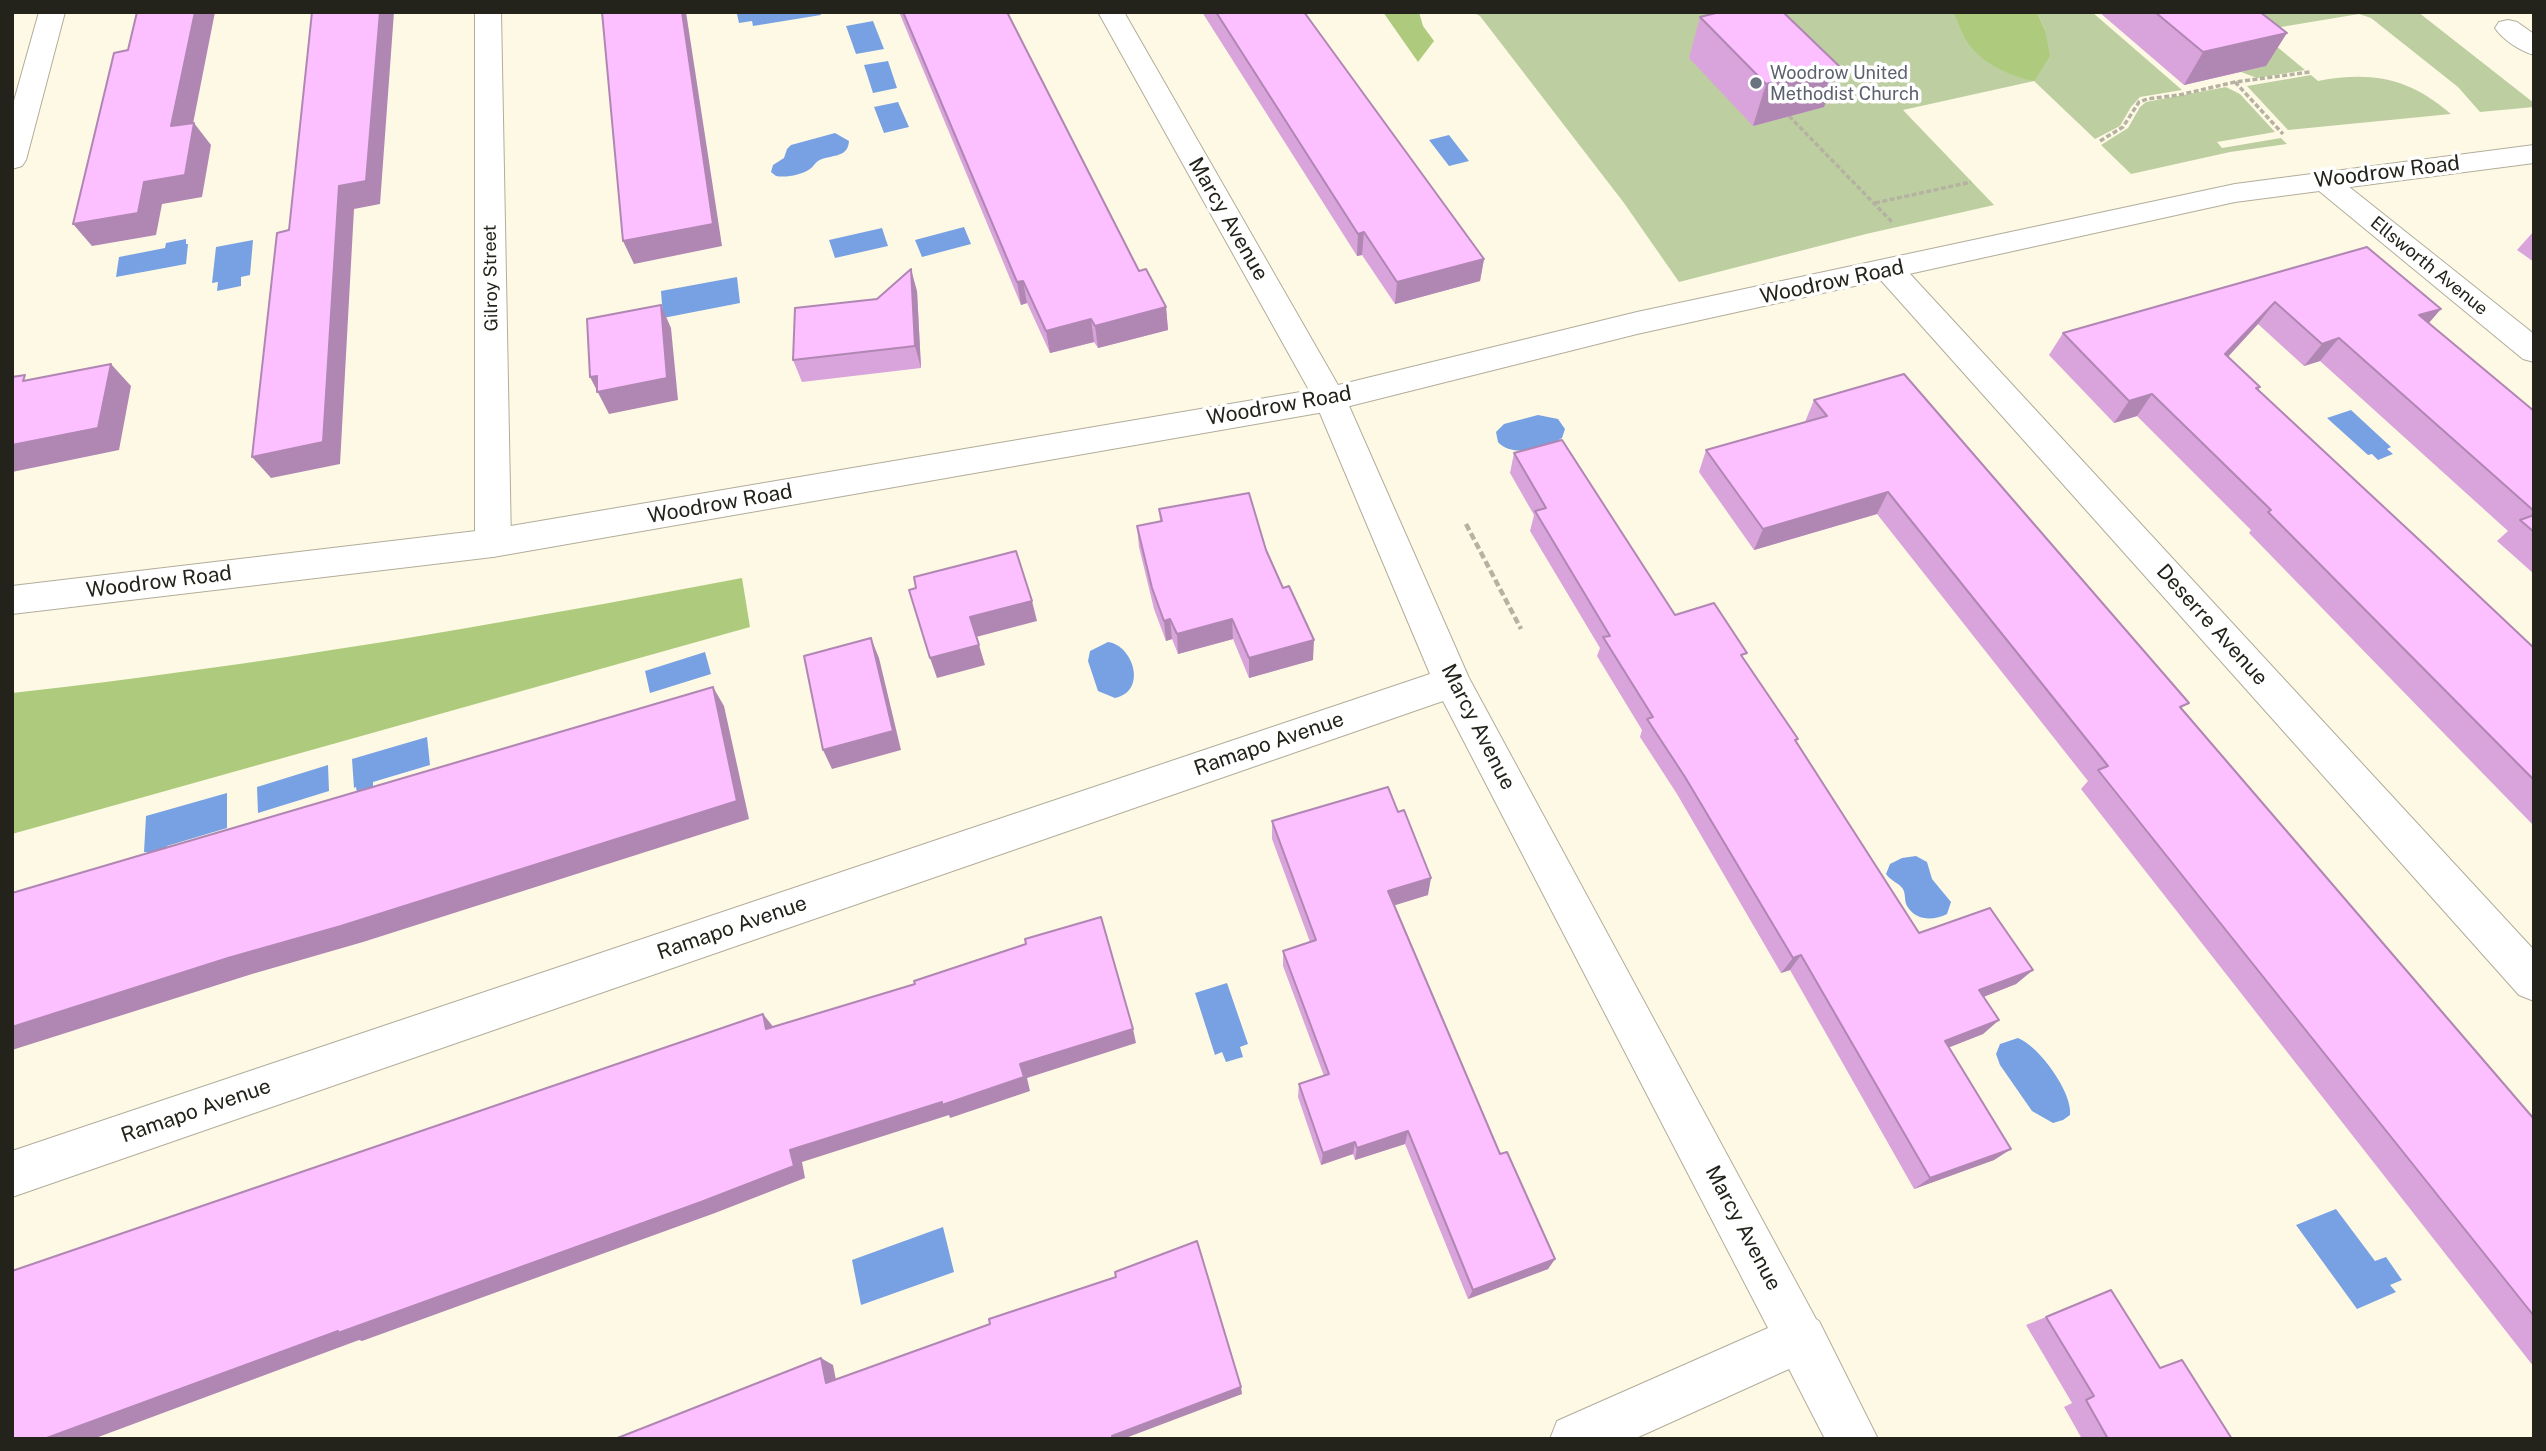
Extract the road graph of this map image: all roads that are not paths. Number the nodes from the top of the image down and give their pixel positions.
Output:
1 (52, 12) edge
2 (488, 12) edge
3 (1111, 12) edge
4 (2508, 27) dead end
5 (2534, 47) edge
6 (2534, 154) edge
7 (12, 160) edge
8 (2323, 180) junction
9 (1889, 270) junction
10 (2534, 351) edge
11 (1330, 399) junction
12 (493, 543) junction
13 (12, 600) edge
14 (1452, 682) junction
15 (2534, 981) edge
16 (12, 1174) edge
17 (1802, 1338) junction
18 (1575, 1439) edge
19 (1853, 1439) edge

1 - 7 street
2 - 12 street, Gilroy Street
3 - 11 street, Marcy Avenue
4 - 5 street
6 - 8 street, Woodrow Road
8 - 9 street, Woodrow Road
8 - 10 street, Ellsworth Avenue
9 - 11 street, Woodrow Road
9 - 15 street, Deserre Avenue
11 - 12 street, Woodrow Road
11 - 14 street, Marcy Avenue
12 - 13 street, Woodrow Road
14 - 16 street, Ramapo Avenue
14 - 17 street, Marcy Avenue
17 - 18 street
17 - 19 street, Marcy Avenue

